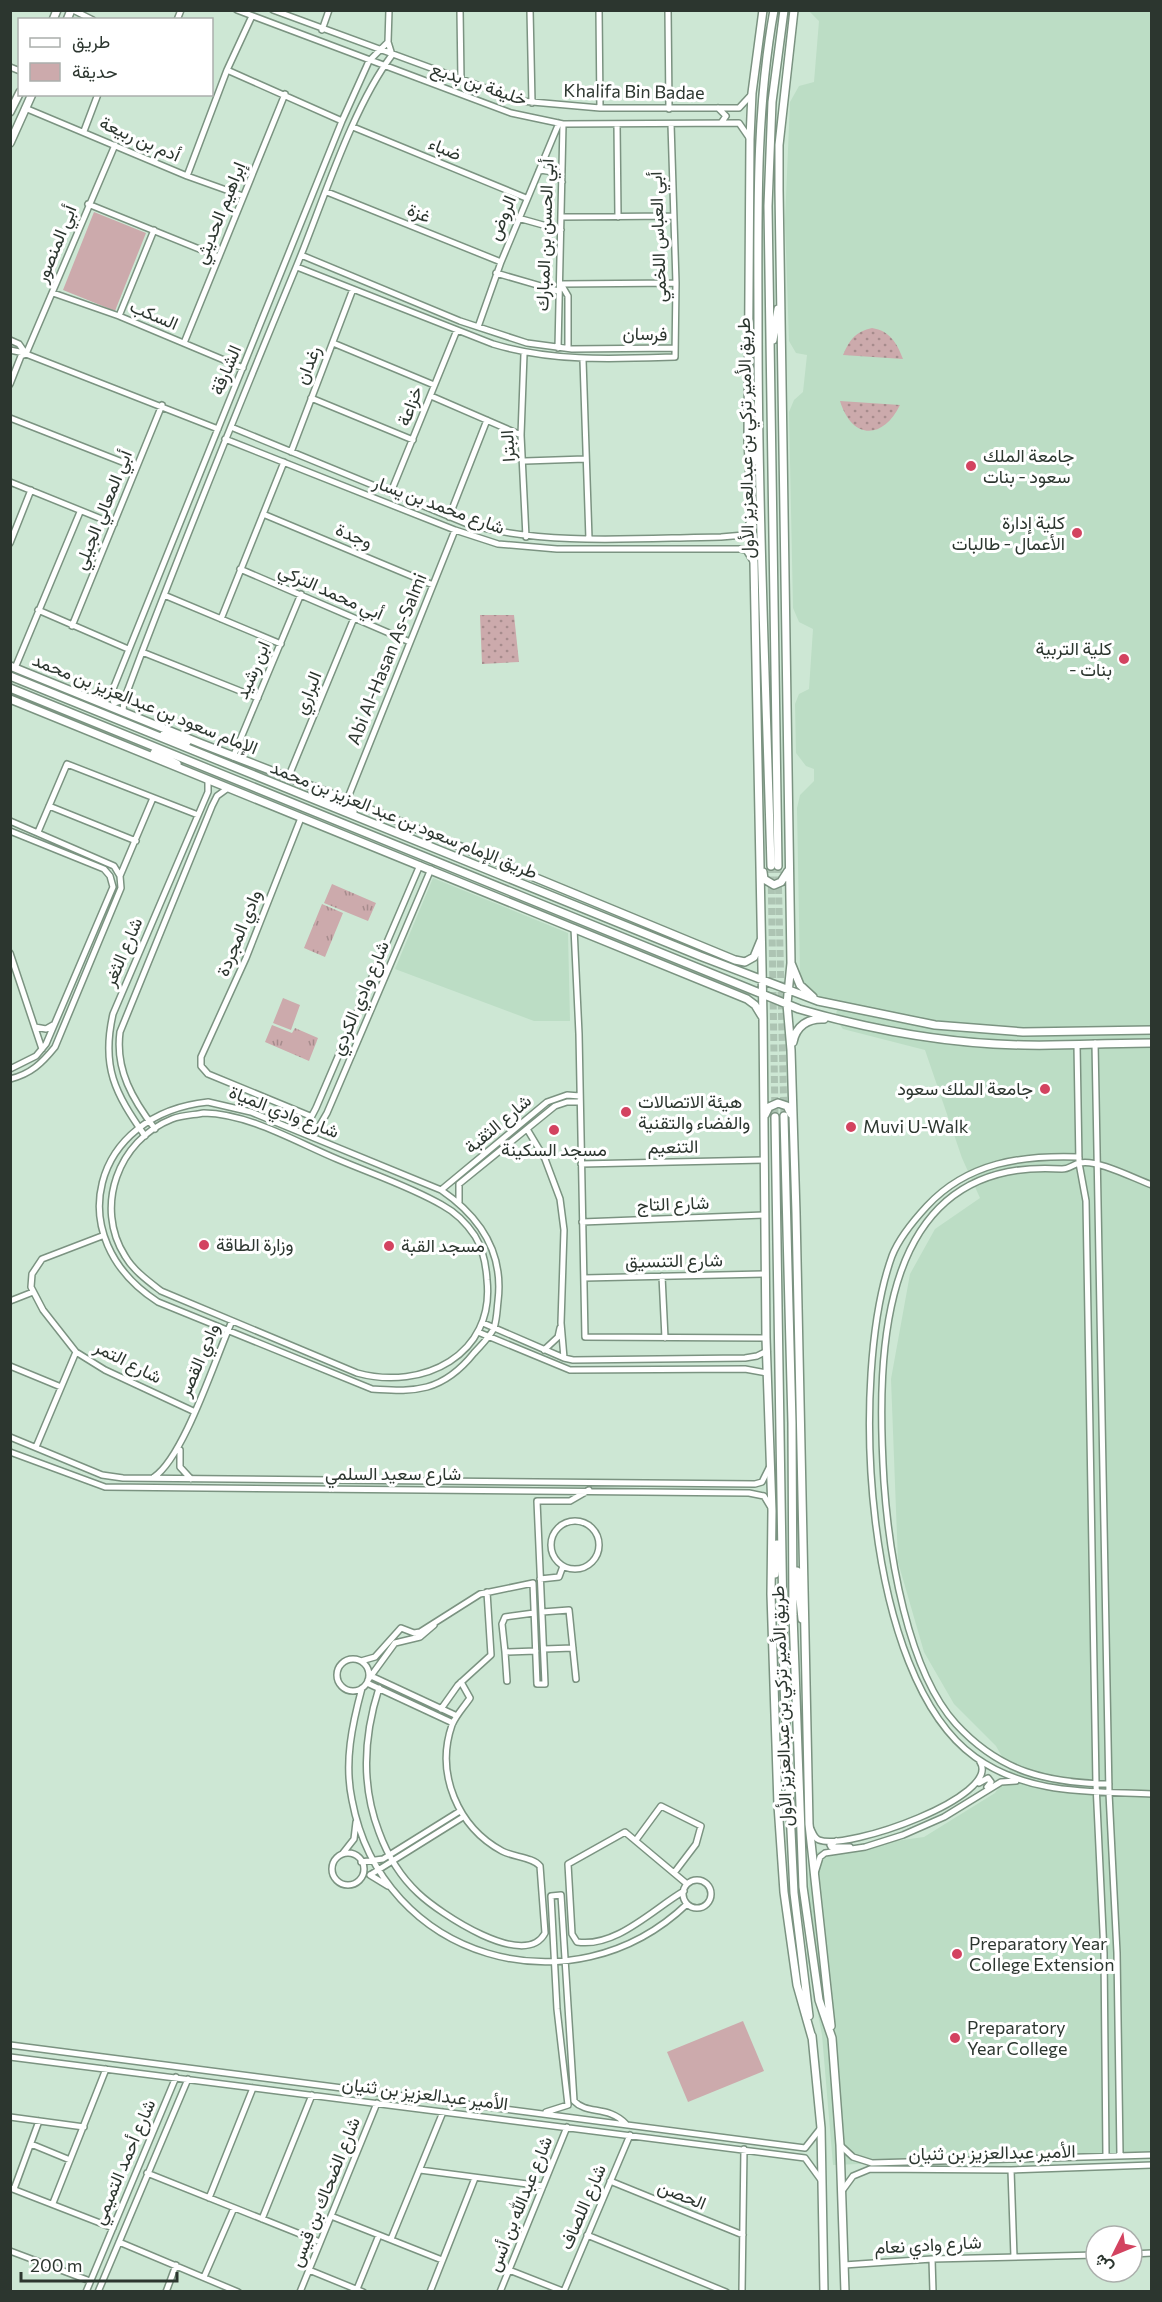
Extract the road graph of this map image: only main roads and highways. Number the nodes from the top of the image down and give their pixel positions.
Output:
1 (763, 10) edge
2 (774, 10) edge
3 (784, 10) edge
4 (794, 10) edge
5 (18, 96) edge
6 (31, 96) edge
7 (10, 112) edge
8 (10, 143) edge
9 (781, 302) junction
10 (770, 357) junction
11 (748, 410) junction
12 (761, 478) junction
13 (13, 667) edge
14 (10, 676) edge
15 (10, 688) edge
16 (10, 699) edge
17 (142, 730) junction
18 (134, 741) junction
19 (202, 744) junction
20 (195, 774) junction
21 (288, 778) junction
22 (382, 828) junction
23 (760, 862) junction
24 (789, 865) junction
25 (763, 928) junction
26 (591, 935) junction
27 (675, 935) junction
28 (679, 962) junction
29 (717, 963) junction
30 (791, 963) junction
31 (764, 982) junction
32 (787, 989) junction
33 (764, 996) junction
34 (818, 1001) junction
35 (787, 1004) junction
36 (868, 1013) junction
37 (763, 1018) junction
38 (835, 1020) junction
39 (866, 1026) junction
40 (1152, 1030) edge
41 (1152, 1043) edge
42 (791, 1050) junction
43 (765, 1120) junction
44 (793, 1123) junction
45 (780, 1493) junction
46 (791, 1507) junction
47 (805, 1642) junction
48 (773, 1651) junction
49 (812, 2038) junction
50 (832, 2038) junction
51 (824, 2292) edge
52 (845, 2292) edge

1 - 11 main road
2 - 12 main road, طريق الأمير تركي بن عبدالعزيز الأول
3 - 10 main road, طريق الأمير تركي بن عبدالعزيز الأول
4 - 9 main road
5 - 7 main road
6 - 8 main road
9 - 10 main road
9 - 24 main road
10 - 12 main road, طريق الأمير تركي بن عبدالعزيز الأول
11 - 12 main road
11 - 23 main road
13 - 19 main road, الإمام سعود بن عبدالعزيز بن محمد
14 - 17 main road, طريق الإمام سعود بن عبد العزيز بن محمد
15 - 18 main road, طريق الإمام سعود بن عبد العزيز بن محمد
16 - 20 main road
17 - 19 main road
17 - 22 main road, طريق الإمام سعود بن عبد العزيز بن محمد
18 - 20 main road
18 - 28 main road, طريق الإمام سعود بن عبد العزيز بن محمد
19 - 21 main road, الإمام سعود بن عبدالعزيز بن محمد
20 - 26 main road
21 - 22 main road
21 - 27 main road, الإمام سعود بن عبدالعزيز بن محمد
22 - 29 main road, طريق الإمام سعود بن عبد العزيز بن محمد
23 - 24 main road
23 - 25 main road
24 - 30 main road
25 - 27 main road, الإمام سعود بن عبدالعزيز بن محمد
25 - 31 main road
26 - 28 main road
26 - 37 main road
27 - 29 main road
28 - 33 main road, طريق الإمام سعود بن عبد العزيز بن محمد
29 - 31 main road, طريق الإمام سعود بن عبد العزيز بن محمد
30 - 32 main road
30 - 34 main road
31 - 32 main road, طريق الإمام سعود بن عبد العزيز بن محمد
31 - 33 main road
32 - 34 main road
32 - 35 main road
33 - 35 main road
33 - 37 main road
34 - 36 main road
35 - 38 main road
35 - 42 main road
36 - 39 main road
36 - 40 main road
37 - 43 main road
38 - 39 main road
38 - 42 main road
39 - 41 main road
42 - 44 main road
43 - 44 main road
43 - 48 main road
44 - 47 main road
45 - 46 main road, طريق الأمير تركي بن عبدالعزيز الأول
45 - 48 main road
45 - 49 main road, طريق الأمير تركي بن عبدالعزيز الأول
46 - 47 main road
46 - 50 main road, طريق الأمير تركي بن عبدالعزيز الأول
47 - 50 main road
48 - 49 main road
49 - 51 main road, طريق الأمير تركي بن عبدالعزيز الأول
50 - 52 main road, طريق الأمير تركي بن عبدالعزيز الأول

